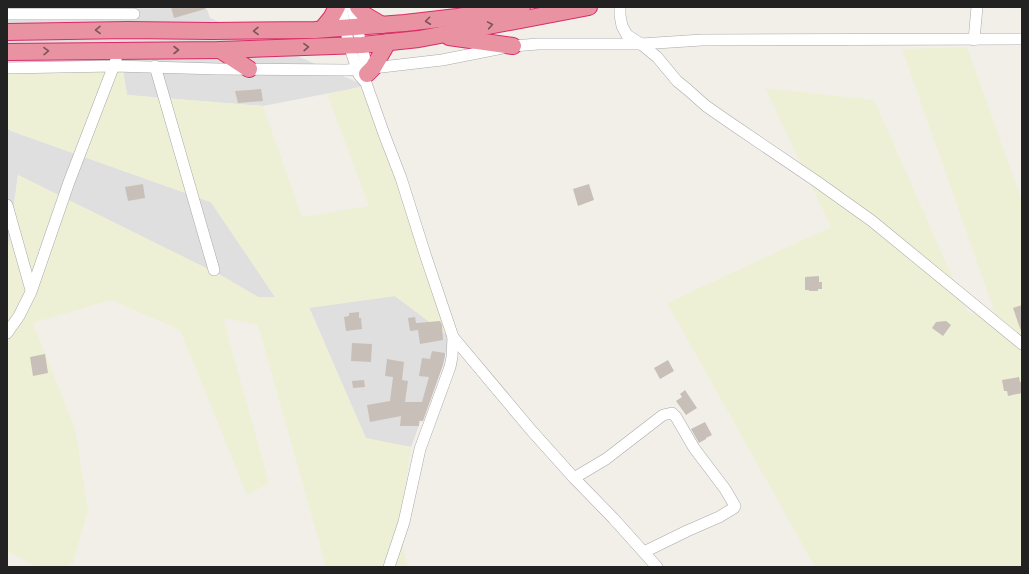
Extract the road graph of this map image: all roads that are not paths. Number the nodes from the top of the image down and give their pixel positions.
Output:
1 (337, 7) edge
2 (341, 7) edge
3 (352, 7) edge
4 (358, 7) edge
5 (522, 7) edge
6 (589, 7) edge
7 (620, 7) edge
8 (977, 7) edge
9 (135, 11) edge
10 (454, 12) edge
11 (7, 14) edge
12 (382, 25) junction
13 (352, 28) junction
14 (322, 29) junction
15 (128, 30) junction
16 (7, 32) edge
17 (436, 35) junction
18 (1022, 39) edge
19 (974, 40) junction
20 (388, 42) junction
21 (641, 44) junction
22 (356, 45) junction
23 (513, 46) junction
24 (120, 50) junction
25 (220, 50) junction
26 (7, 52) edge
27 (114, 66) junction
28 (155, 66) junction
29 (7, 68) edge
30 (249, 69) junction
31 (366, 72) junction
32 (7, 204) edge
33 (214, 270) dead end
34 (31, 290) junction
35 (7, 334) edge
36 (453, 337) junction
37 (1022, 344) edge
38 (574, 478) junction
39 (644, 552) junction
40 (389, 567) edge
41 (657, 567) edge

1 - 14 highway
2 - 13 street
3 - 13 street
4 - 12 highway
5 - 10 highway
17 -> 6 highway
7 - 21 street
8 - 19 street
9 - 11 street
9 - 15 street
10 -> 12 highway
12 - 13 highway
13 - 14 highway
13 - 22 street
14 -> 15 highway
15 -> 16 highway
17 - 20 highway
17 - 23 highway
18 - 19 street
19 - 21 street
20 - 22 highway
20 - 31 highway
21 - 23 street
21 - 37 street
25 -> 22 highway
22 - 31 street
23 - 31 street
24 -> 25 highway
26 -> 24 highway
24 - 27 street
25 - 30 highway
27 - 28 street
27 - 29 street
27 - 34 street
28 - 30 street
28 - 33 street
30 - 31 street
31 - 36 street
32 - 34 street
34 - 35 street
36 - 38 street
36 - 40 street
38 - 39 street
38 - 39 street
39 - 41 street

